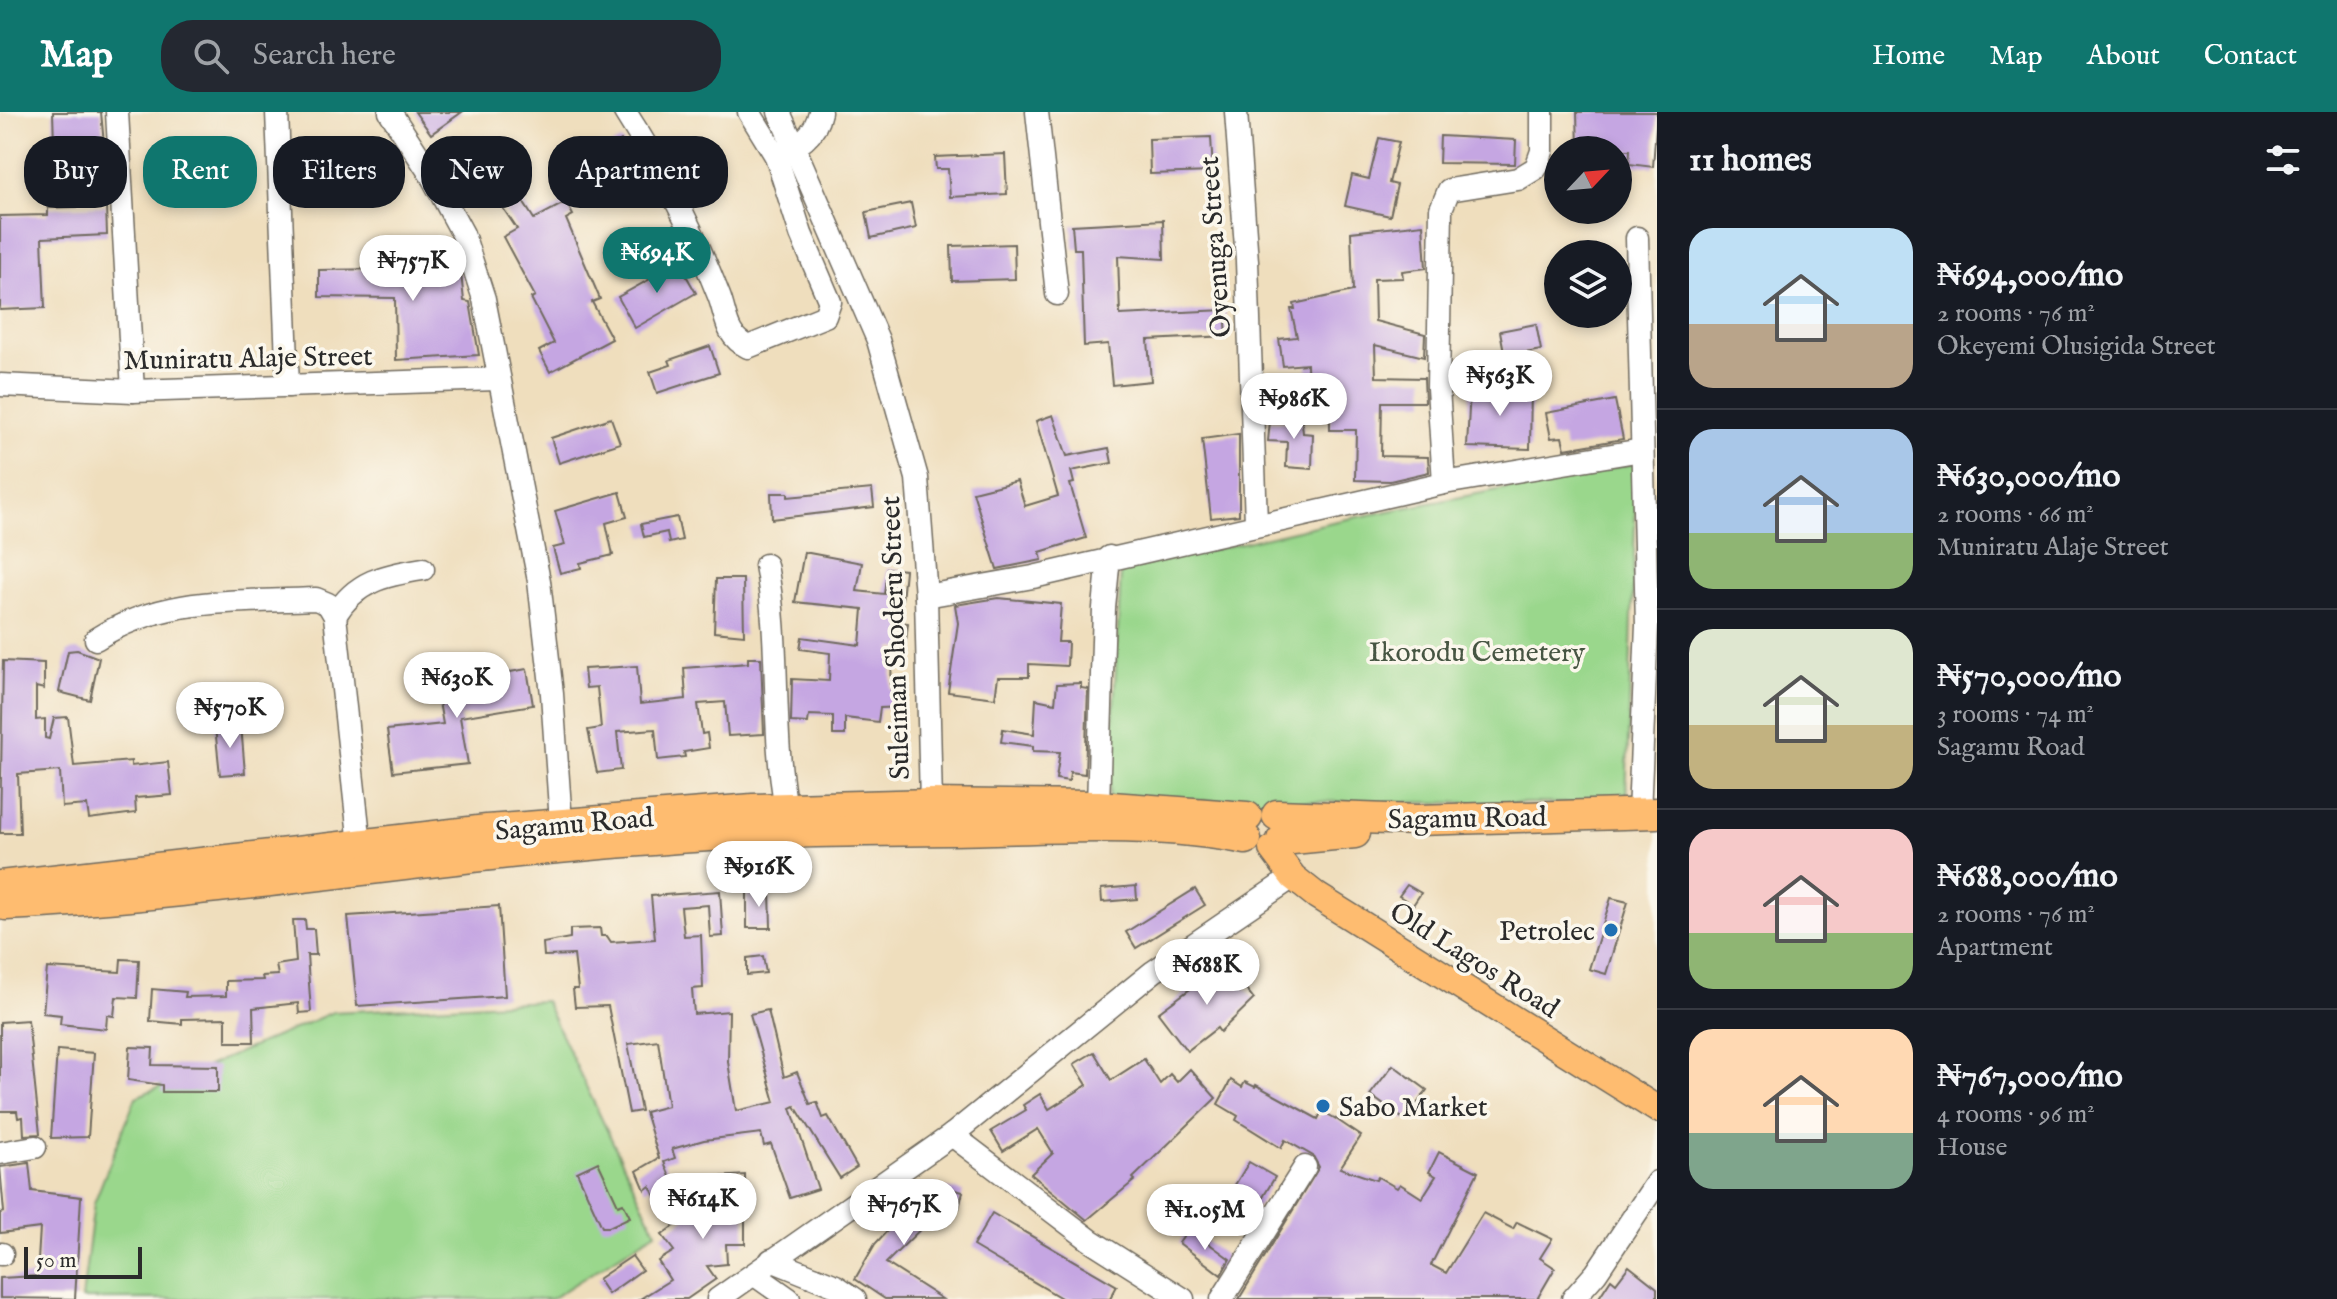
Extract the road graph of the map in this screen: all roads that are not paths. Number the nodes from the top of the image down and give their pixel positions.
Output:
1 (117, 112) edge
2 (277, 112) edge
3 (390, 112) edge
4 (625, 112) edge
5 (749, 112) edge
6 (779, 112) edge
7 (820, 112) edge
8 (1037, 112) edge
9 (1236, 112) edge
10 (1542, 112) edge
11 (786, 151) junction
12 (1637, 238) dead end
13 (1057, 294) dead end
14 (497, 379) junction
15 (0, 385) edge
16 (288, 386) junction
17 (133, 391) junction
18 (1642, 450) junction
19 (1444, 483) junction
20 (1256, 523) junction
21 (1109, 557) junction
22 (766, 565) dead end
23 (423, 569) dead end
24 (926, 596) junction
25 (335, 616) junction
26 (96, 639) dead end
27 (931, 804) junction
28 (1098, 806) junction
29 (786, 808) junction
30 (1651, 820) edge
31 (1265, 832) junction
32 (562, 835) junction
33 (360, 845) junction
34 (190, 877) junction
35 (1293, 877) junction
36 (0, 886) edge
37 (0, 905) edge
38 (1657, 1109) edge
39 (952, 1135) junction
40 (35, 1147) dead end
41 (0, 1153) edge
42 (1305, 1167) dead end
43 (1657, 1182) edge
44 (763, 1267) junction
45 (836, 1286) junction
46 (718, 1299) edge
47 (789, 1299) edge
48 (798, 1299) edge
49 (855, 1299) edge
50 (1183, 1299) edge
51 (1222, 1299) edge
52 (1573, 1299) edge

1 - 17 street
2 - 16 street
3 - 14 street
4 - 11 street
5 - 11 street
6 - 11 street, Suleiman Shoderu Street
7 - 11 street
8 - 13 street
9 - 20 street, Oyenuga Street
10 - 19 street
11 - 24 street, Suleiman Shoderu Street
12 - 18 street
14 - 16 street, Muniratu Alaje Street
14 - 32 street
15 - 17 street, Muniratu Alaje Street
16 - 17 street, Muniratu Alaje Street
18 - 19 street
18 - 30 street
19 - 20 street
20 - 21 street
21 - 24 street
21 - 28 street
22 - 29 street
23 - 25 street
24 - 27 street, Suleiman Shoderu Street
25 - 26 street
25 - 33 street
27 - 28 highway, Sagamu Road
27 - 29 highway, Sagamu Road
28 - 31 highway, Sagamu Road
29 - 32 highway, Sagamu Road
30 - 31 highway, Sagamu Road
31 - 32 highway, Sagamu Road
31 - 35 main road, Old Lagos Road
32 - 33 highway, Sagamu Road
32 - 34 highway, Sagamu Road
33 - 34 highway, Sagamu Road
34 - 36 highway, Sagamu Road
34 - 37 highway, Sagamu Road
35 - 38 main road, Old Lagos Road
35 - 39 street
39 - 44 street
39 - 50 street
40 - 41 street
42 - 51 street
43 - 52 street
44 - 45 street
44 - 46 street
44 - 47 street
45 - 48 street
45 - 49 street

